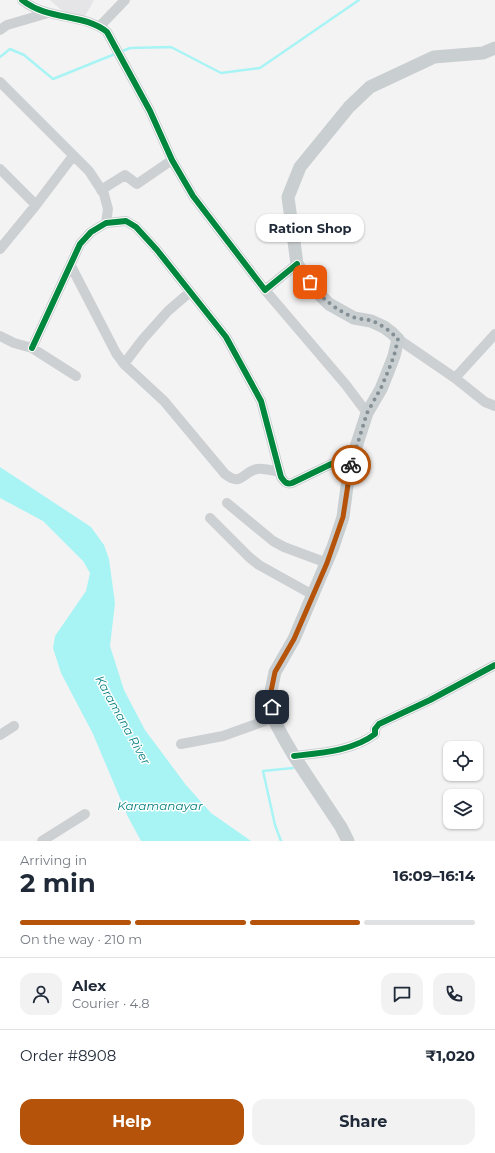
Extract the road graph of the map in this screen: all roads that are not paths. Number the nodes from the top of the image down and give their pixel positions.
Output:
1 (22, 0) edge
2 (125, 0) edge
3 (48, 13) junction
4 (100, 26) junction
5 (0, 30) edge
6 (495, 48) edge
7 (0, 82) edge
8 (73, 156) junction
9 (172, 160) junction
10 (0, 169) edge
11 (101, 190) junction
12 (36, 205) junction
13 (106, 223) junction
14 (1, 245) edge
15 (297, 264) junction
16 (71, 266) junction
17 (265, 290) junction
18 (190, 292) junction
19 (495, 334) edge
20 (0, 336) edge
21 (398, 339) junction
22 (32, 348) junction
23 (124, 364) junction
24 (76, 376) dead end
25 (455, 378) junction
26 (495, 406) edge
27 (367, 413) junction
28 (354, 453) junction
29 (280, 472) junction
30 (227, 503) dead end
31 (210, 518) dead end
32 (327, 563) junction
33 (313, 595) junction
34 (495, 665) edge
35 (273, 718) junction
36 (14, 726) dead end
37 (0, 735) edge
38 (181, 744) dead end
39 (294, 756) junction
40 (85, 814) dead end
41 (42, 841) edge
42 (348, 841) edge

1 - 3 street
2 - 4 street
3 - 4 street
3 - 5 street
4 - 9 street
6 - 15 main road
7 - 8 street
8 - 11 street
8 - 12 street
9 - 11 street
9 - 17 street
10 - 12 street
11 - 13 street
12 - 14 street
13 - 16 street
13 - 18 street
15 - 17 street
15 - 21 main road
16 - 22 street
16 - 23 street
17 - 27 street
18 - 23 street
18 - 29 street
19 - 25 street
20 - 22 street
21 - 25 street
21 - 27 main road
22 - 24 street
23 - 29 street
25 - 26 street
27 - 28 main road
28 - 29 street
28 - 32 main road
30 - 32 street
31 - 33 street
32 - 33 main road
33 - 35 main road
34 - 39 street
35 - 38 street
35 - 39 main road
36 - 37 street
39 - 42 main road
40 - 41 street

